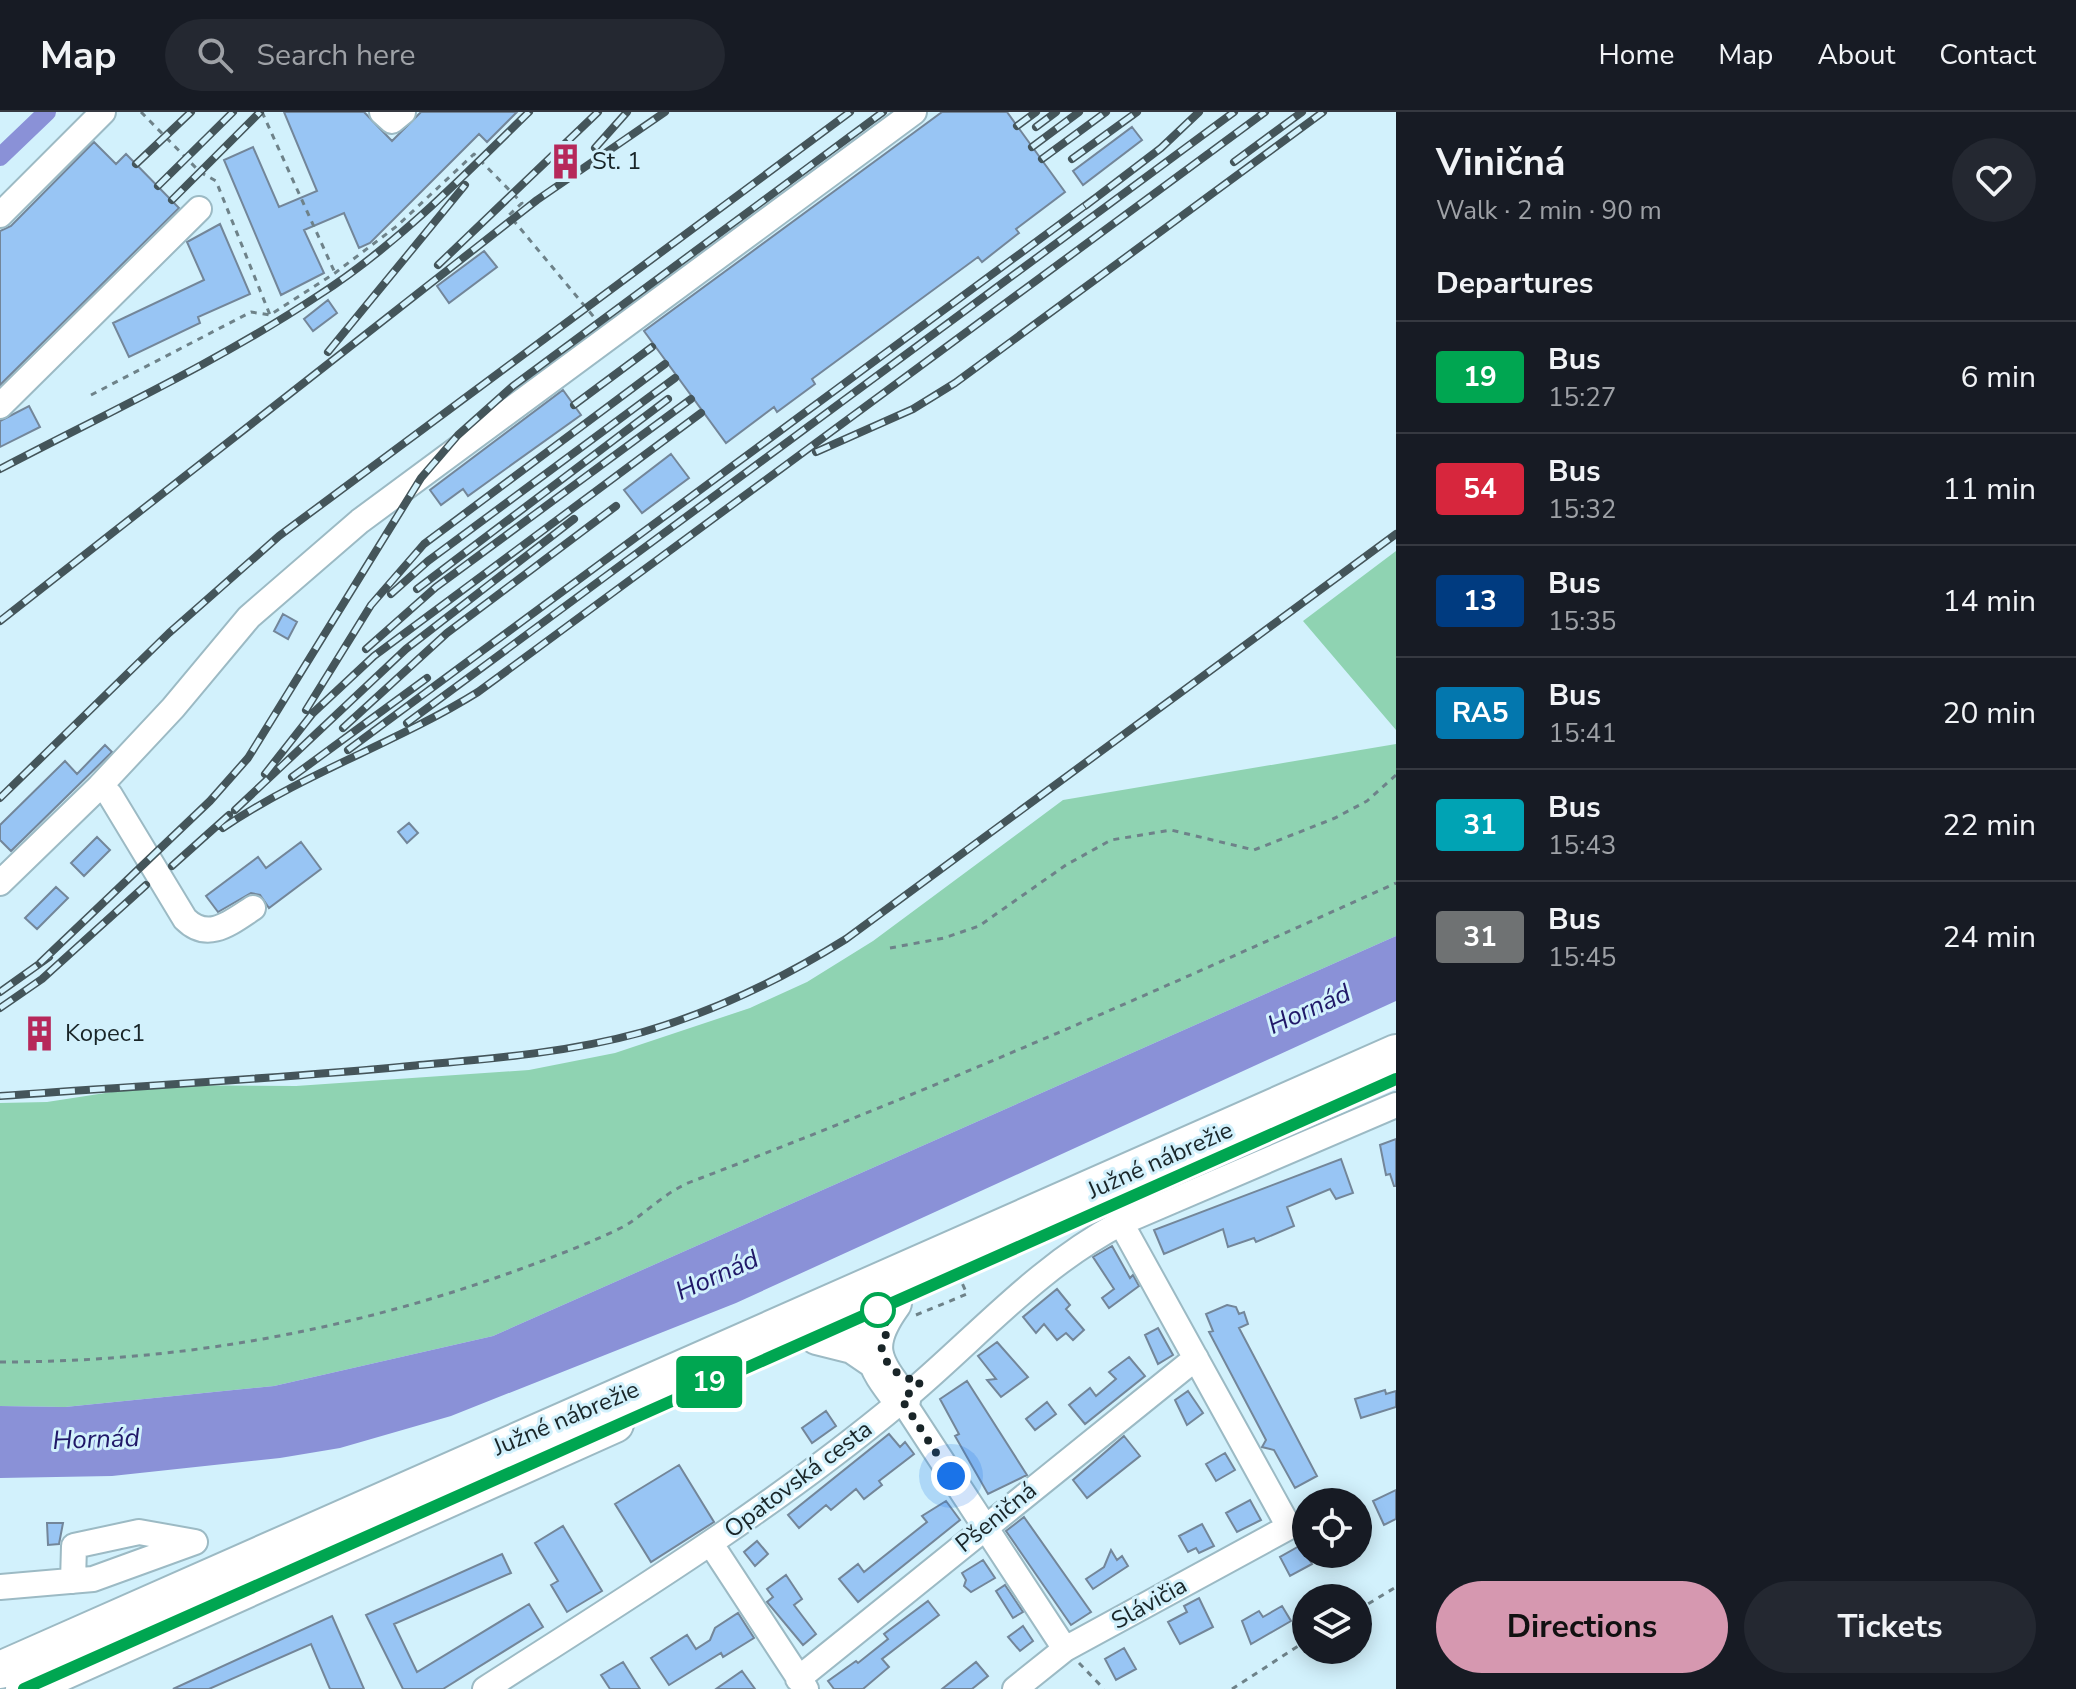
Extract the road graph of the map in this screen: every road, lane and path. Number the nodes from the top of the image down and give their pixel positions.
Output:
1 (103, 112) edge
2 (262, 112) edge
3 (382, 112) edge
4 (403, 112) edge
5 (914, 112) edge
6 (199, 209) dead end
7 (0, 215) edge
8 (335, 273) junction
9 (609, 338) junction
10 (91, 395) dead end
11 (0, 406) edge
12 (1396, 775) edge
13 (100, 786) junction
14 (0, 883) edge
15 (1396, 883) edge
16 (253, 908) dead end
17 (890, 948) dead end
18 (1396, 1053) edge
19 (1396, 1079) edge
20 (1396, 1105) edge
21 (1121, 1223) junction
22 (967, 1294) dead end
23 (902, 1310) junction
24 (817, 1336) junction
25 (1196, 1358) junction
26 (875, 1360) junction
27 (0, 1362) edge
28 (902, 1400) junction
29 (984, 1527) junction
30 (711, 1544) junction
31 (73, 1581) dead end
32 (0, 1587) edge
33 (1396, 1587) edge
34 (1372, 1602) edge
35 (1065, 1649) junction
36 (1292, 1650) edge
37 (0, 1670) edge
38 (802, 1684) edge
39 (24, 1689) edge
40 (485, 1689) edge
41 (1015, 1689) edge
42 (1104, 1689) edge
43 (1232, 1689) edge

1 - 7 street
2 - 8 path
3 - 4 street
5 - 9 street
6 - 11 street
8 - 9 path
8 - 10 path
9 - 13 street
12 - 17 path
13 - 14 street
13 - 16 street
15 - 27 path
18 - 37 highway, Južné nábrežie
19 - 23 highway, Južné nábrežie
20 - 21 street, Opatovská cesta
21 - 25 street
21 - 28 street, Opatovská cesta
22 - 23 path
23 - 24 highway, Južné nábrežie
23 - 26 highway
24 - 26 highway
24 - 39 highway, Južné nábrežie
25 - 29 street, Pšeničná
25 - 35 street, Slávičia
26 - 28 highway
28 - 29 street
28 - 30 street, Opatovská cesta
29 - 35 street
29 - 38 street, Pšeničná
30 - 38 street
30 - 40 street, Opatovská cesta
31 - 32 street
33 - 34 path
35 - 41 street, Slávičia
35 - 42 path
36 - 43 path

